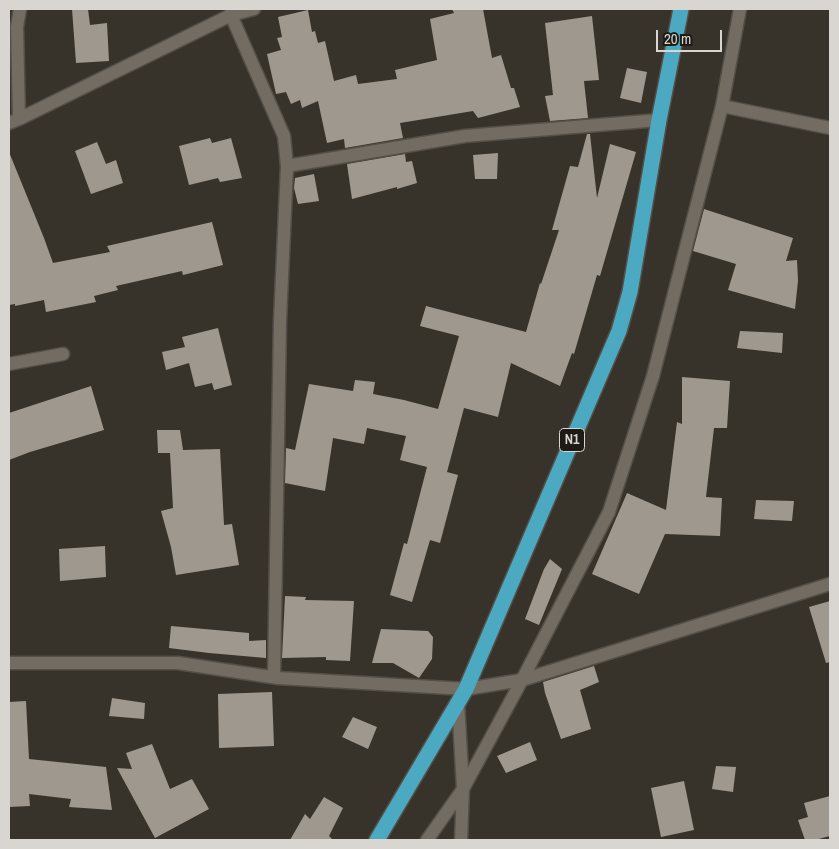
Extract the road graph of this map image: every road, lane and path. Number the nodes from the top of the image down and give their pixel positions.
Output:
1 (20, 9) edge
2 (254, 9) edge
3 (681, 9) edge
4 (740, 9) edge
5 (232, 12) edge
6 (722, 106) junction
7 (659, 120) junction
8 (14, 121) edge
9 (830, 128) edge
10 (287, 166) junction
11 (63, 354) dead end
12 (9, 364) edge
13 (830, 584) edge
14 (9, 663) edge
15 (274, 677) junction
16 (522, 680) junction
17 (466, 689) junction
18 (458, 702) junction
19 (463, 789) junction
20 (377, 840) edge
21 (427, 840) edge
22 (461, 840) edge

1 - 8 street
2 - 5 street
3 - 7 highway, N1
4 - 6 street
5 - 8 street
5 - 10 street
6 - 9 street
6 - 16 street
7 - 10 street
7 - 17 highway, N1
10 - 15 street
11 - 12 street
13 - 16 street
14 - 15 street
15 - 17 street
16 - 17 street
16 - 19 street
17 - 18 highway, N1
18 - 19 street
18 - 20 highway, N1
19 - 21 street
19 - 22 street

